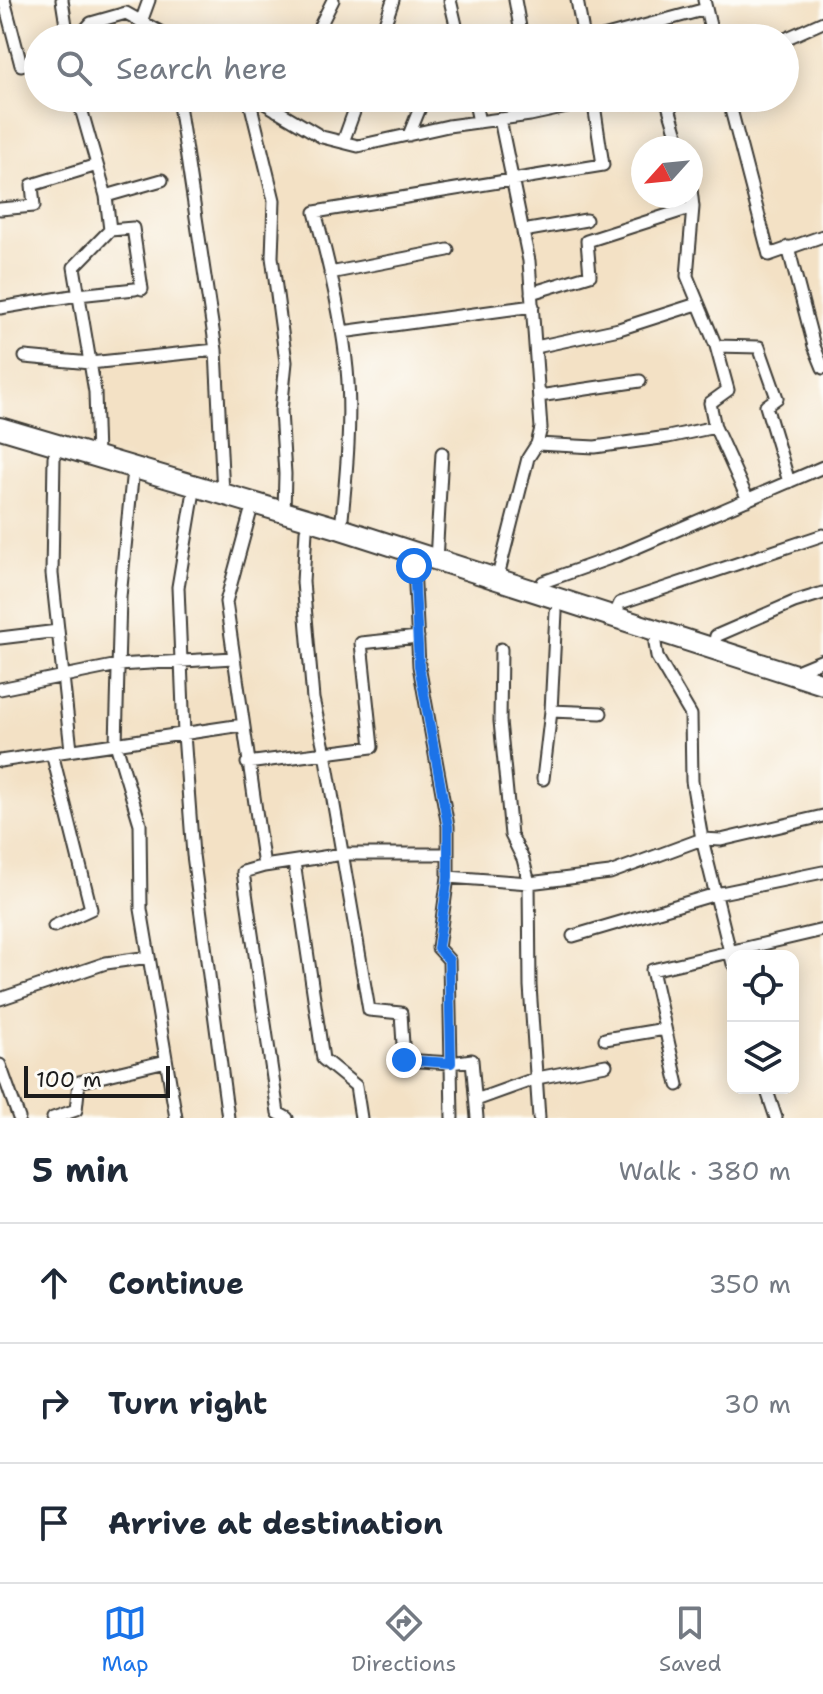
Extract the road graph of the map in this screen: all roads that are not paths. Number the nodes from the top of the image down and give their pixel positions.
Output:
1 (4, 0) edge
2 (62, 0) edge
3 (149, 0) edge
4 (333, 0) edge
5 (393, 0) edge
6 (450, 0) edge
7 (515, 0) edge
8 (577, 0) edge
9 (705, 5) edge
10 (455, 21) junction
11 (141, 22) junction
12 (823, 22) edge
13 (66, 24) edge
14 (90, 24) edge
15 (145, 24) edge
16 (321, 24) edge
17 (385, 24) edge
18 (454, 24) edge
19 (456, 24) edge
20 (519, 24) edge
21 (581, 24) edge
22 (644, 24) edge
23 (799, 33) edge
24 (24, 64) edge
25 (82, 112) edge
26 (180, 112) edge
27 (252, 112) edge
28 (279, 112) edge
29 (354, 112) edge
30 (418, 112) edge
31 (477, 112) edge
32 (530, 112) edge
33 (543, 112) edge
34 (595, 112) edge
35 (670, 112) edge
36 (732, 112) edge
37 (530, 115) junction
38 (500, 119) junction
39 (479, 122) junction
40 (409, 135) junction
41 (677, 136) edge
42 (343, 142) junction
43 (97, 165) junction
44 (512, 179) junction
45 (162, 180) dead end
46 (106, 196) junction
47 (690, 208) edge
48 (693, 208) edge
49 (0, 209) edge
50 (586, 220) dead end
51 (110, 230) junction
52 (523, 231) junction
53 (823, 236) edge
54 (788, 247) junction
55 (448, 250) dead end
56 (330, 273) junction
57 (531, 293) junction
58 (78, 295) junction
59 (697, 304) junction
60 (533, 306) junction
61 (0, 308) edge
62 (342, 332) junction
63 (716, 346) junction
64 (536, 347) junction
65 (216, 350) junction
66 (25, 357) dead end
67 (90, 363) junction
68 (823, 368) edge
69 (640, 381) dead end
70 (539, 396) junction
71 (715, 427) junction
72 (0, 428) edge
73 (0, 441) edge
74 (537, 444) junction
75 (442, 453) dead end
76 (54, 457) junction
77 (96, 463) junction
78 (823, 467) edge
79 (133, 474) junction
80 (789, 482) junction
81 (223, 494) junction
82 (193, 497) junction
83 (748, 500) junction
84 (251, 509) junction
85 (284, 512) junction
86 (341, 529) junction
87 (306, 531) junction
88 (823, 535) edge
89 (436, 561) junction
90 (414, 566) junction
91 (495, 586) junction
92 (823, 593) edge
93 (538, 594) junction
94 (556, 612) junction
95 (612, 624) junction
96 (58, 631) junction
97 (418, 637) junction
98 (0, 638) edge
99 (655, 643) junction
100 (501, 649) dead end
101 (712, 655) junction
102 (233, 658) junction
103 (823, 660) edge
104 (181, 662) junction
105 (118, 665) junction
106 (789, 674) junction
107 (63, 676) junction
108 (823, 684) edge
109 (0, 689) edge
110 (823, 697) edge
111 (551, 711) junction
112 (601, 713) dead end
113 (242, 725) junction
114 (184, 734) junction
115 (116, 744) junction
116 (71, 750) junction
117 (52, 753) junction
118 (325, 753) junction
119 (0, 761) edge
120 (247, 763) junction
121 (543, 779) dead end
122 (823, 816) edge
123 (702, 839) junction
124 (343, 854) junction
125 (448, 854) junction
126 (294, 862) junction
127 (264, 866) junction
128 (823, 872) edge
129 (448, 877) junction
130 (529, 883) junction
131 (716, 894) junction
132 (54, 926) dead end
133 (823, 930) edge
134 (573, 936) dead end
135 (730, 950) edge
136 (758, 950) edge
137 (149, 957) junction
138 (727, 959) edge
139 (0, 999) edge
140 (665, 1029) junction
141 (605, 1039) dead end
142 (166, 1061) junction
143 (451, 1063) junction
144 (606, 1065) dead end
145 (0, 1066) edge
146 (537, 1078) junction
147 (678, 1085) dead end
148 (768, 1094) edge
149 (476, 1100) junction
150 (280, 1116) edge
151 (19, 1118) edge
152 (53, 1118) edge
153 (176, 1118) edge
154 (228, 1118) edge
155 (361, 1118) edge
156 (452, 1118) edge
157 (477, 1118) edge
158 (539, 1118) edge
159 (776, 1118) edge

1 - 24 street
2 - 13 street
3 - 11 street
4 - 16 street
5 - 17 street
6 - 10 street
7 - 20 street
8 - 21 street
9 - 22 street
10 - 18 street
10 - 19 street
11 - 14 street
11 - 15 street
12 - 23 street
25 - 43 street
26 - 65 street
27 - 85 street
28 - 42 street
29 - 42 street
30 - 40 street
31 - 39 street
32 - 37 street
33 - 37 street
34 - 44 street
35 - 41 street
36 - 54 street
37 - 38 street
38 - 39 street
38 - 44 street
39 - 40 street
40 - 42 street
43 - 46 street
43 - 49 street
44 - 52 street
44 - 56 street
45 - 46 street
46 - 51 street
47 - 57 street
48 - 59 street
50 - 52 street
51 - 58 street
51 - 58 street
52 - 57 street
53 - 54 street
54 - 68 street
55 - 56 street
56 - 62 street
57 - 60 street
58 - 61 street
58 - 67 street
59 - 63 street
59 - 64 street
60 - 62 street
60 - 64 street
62 - 86 street
63 - 71 street
63 - 80 street
64 - 70 street
65 - 67 street
65 - 81 street
66 - 67 street
67 - 77 street
69 - 70 street
70 - 74 street
71 - 74 street
71 - 83 street
72 - 77 highway
73 - 76 highway
74 - 91 street
75 - 89 street
76 - 77 highway
76 - 96 street
77 - 79 highway
78 - 80 street
79 - 81 highway
79 - 82 highway
79 - 105 street
80 - 83 street
81 - 84 highway
82 - 84 highway
82 - 104 street
83 - 93 street
84 - 85 highway
84 - 87 highway
84 - 102 street
85 - 86 highway
86 - 89 highway
87 - 90 highway
87 - 118 street
88 - 95 street
89 - 91 highway
90 - 91 highway
90 - 97 street
91 - 93 highway
91 - 94 highway
92 - 101 street
93 - 95 highway
94 - 95 highway
94 - 111 street
95 - 99 highway
95 - 101 highway
96 - 98 street
96 - 107 street
97 - 118 street
97 - 125 street
99 - 101 highway
99 - 123 street
100 - 130 street
101 - 106 highway
101 - 110 highway
102 - 104 street
102 - 113 street
103 - 106 street
104 - 105 street
104 - 114 street
105 - 107 street
105 - 115 street
106 - 108 highway
107 - 109 street
107 - 116 street
111 - 112 street
111 - 121 street
113 - 114 street
113 - 120 street
114 - 115 street
114 - 154 street
115 - 116 street
115 - 137 street
116 - 117 street
117 - 119 street
117 - 132 street
118 - 120 street
118 - 124 street
120 - 127 street
122 - 123 street
123 - 130 street
123 - 131 street
124 - 125 street
124 - 126 street
124 - 143 street
125 - 129 street
126 - 127 street
126 - 155 street
127 - 150 street
128 - 131 street
129 - 130 street
129 - 143 street
130 - 146 street
131 - 134 street
131 - 135 street
133 - 136 street
137 - 139 street
137 - 142 street
138 - 140 street
140 - 141 street
140 - 147 street
142 - 152 street
142 - 153 street
143 - 149 street
143 - 156 street
144 - 146 street
145 - 151 street
146 - 149 street
146 - 158 street
148 - 159 street
149 - 157 street

